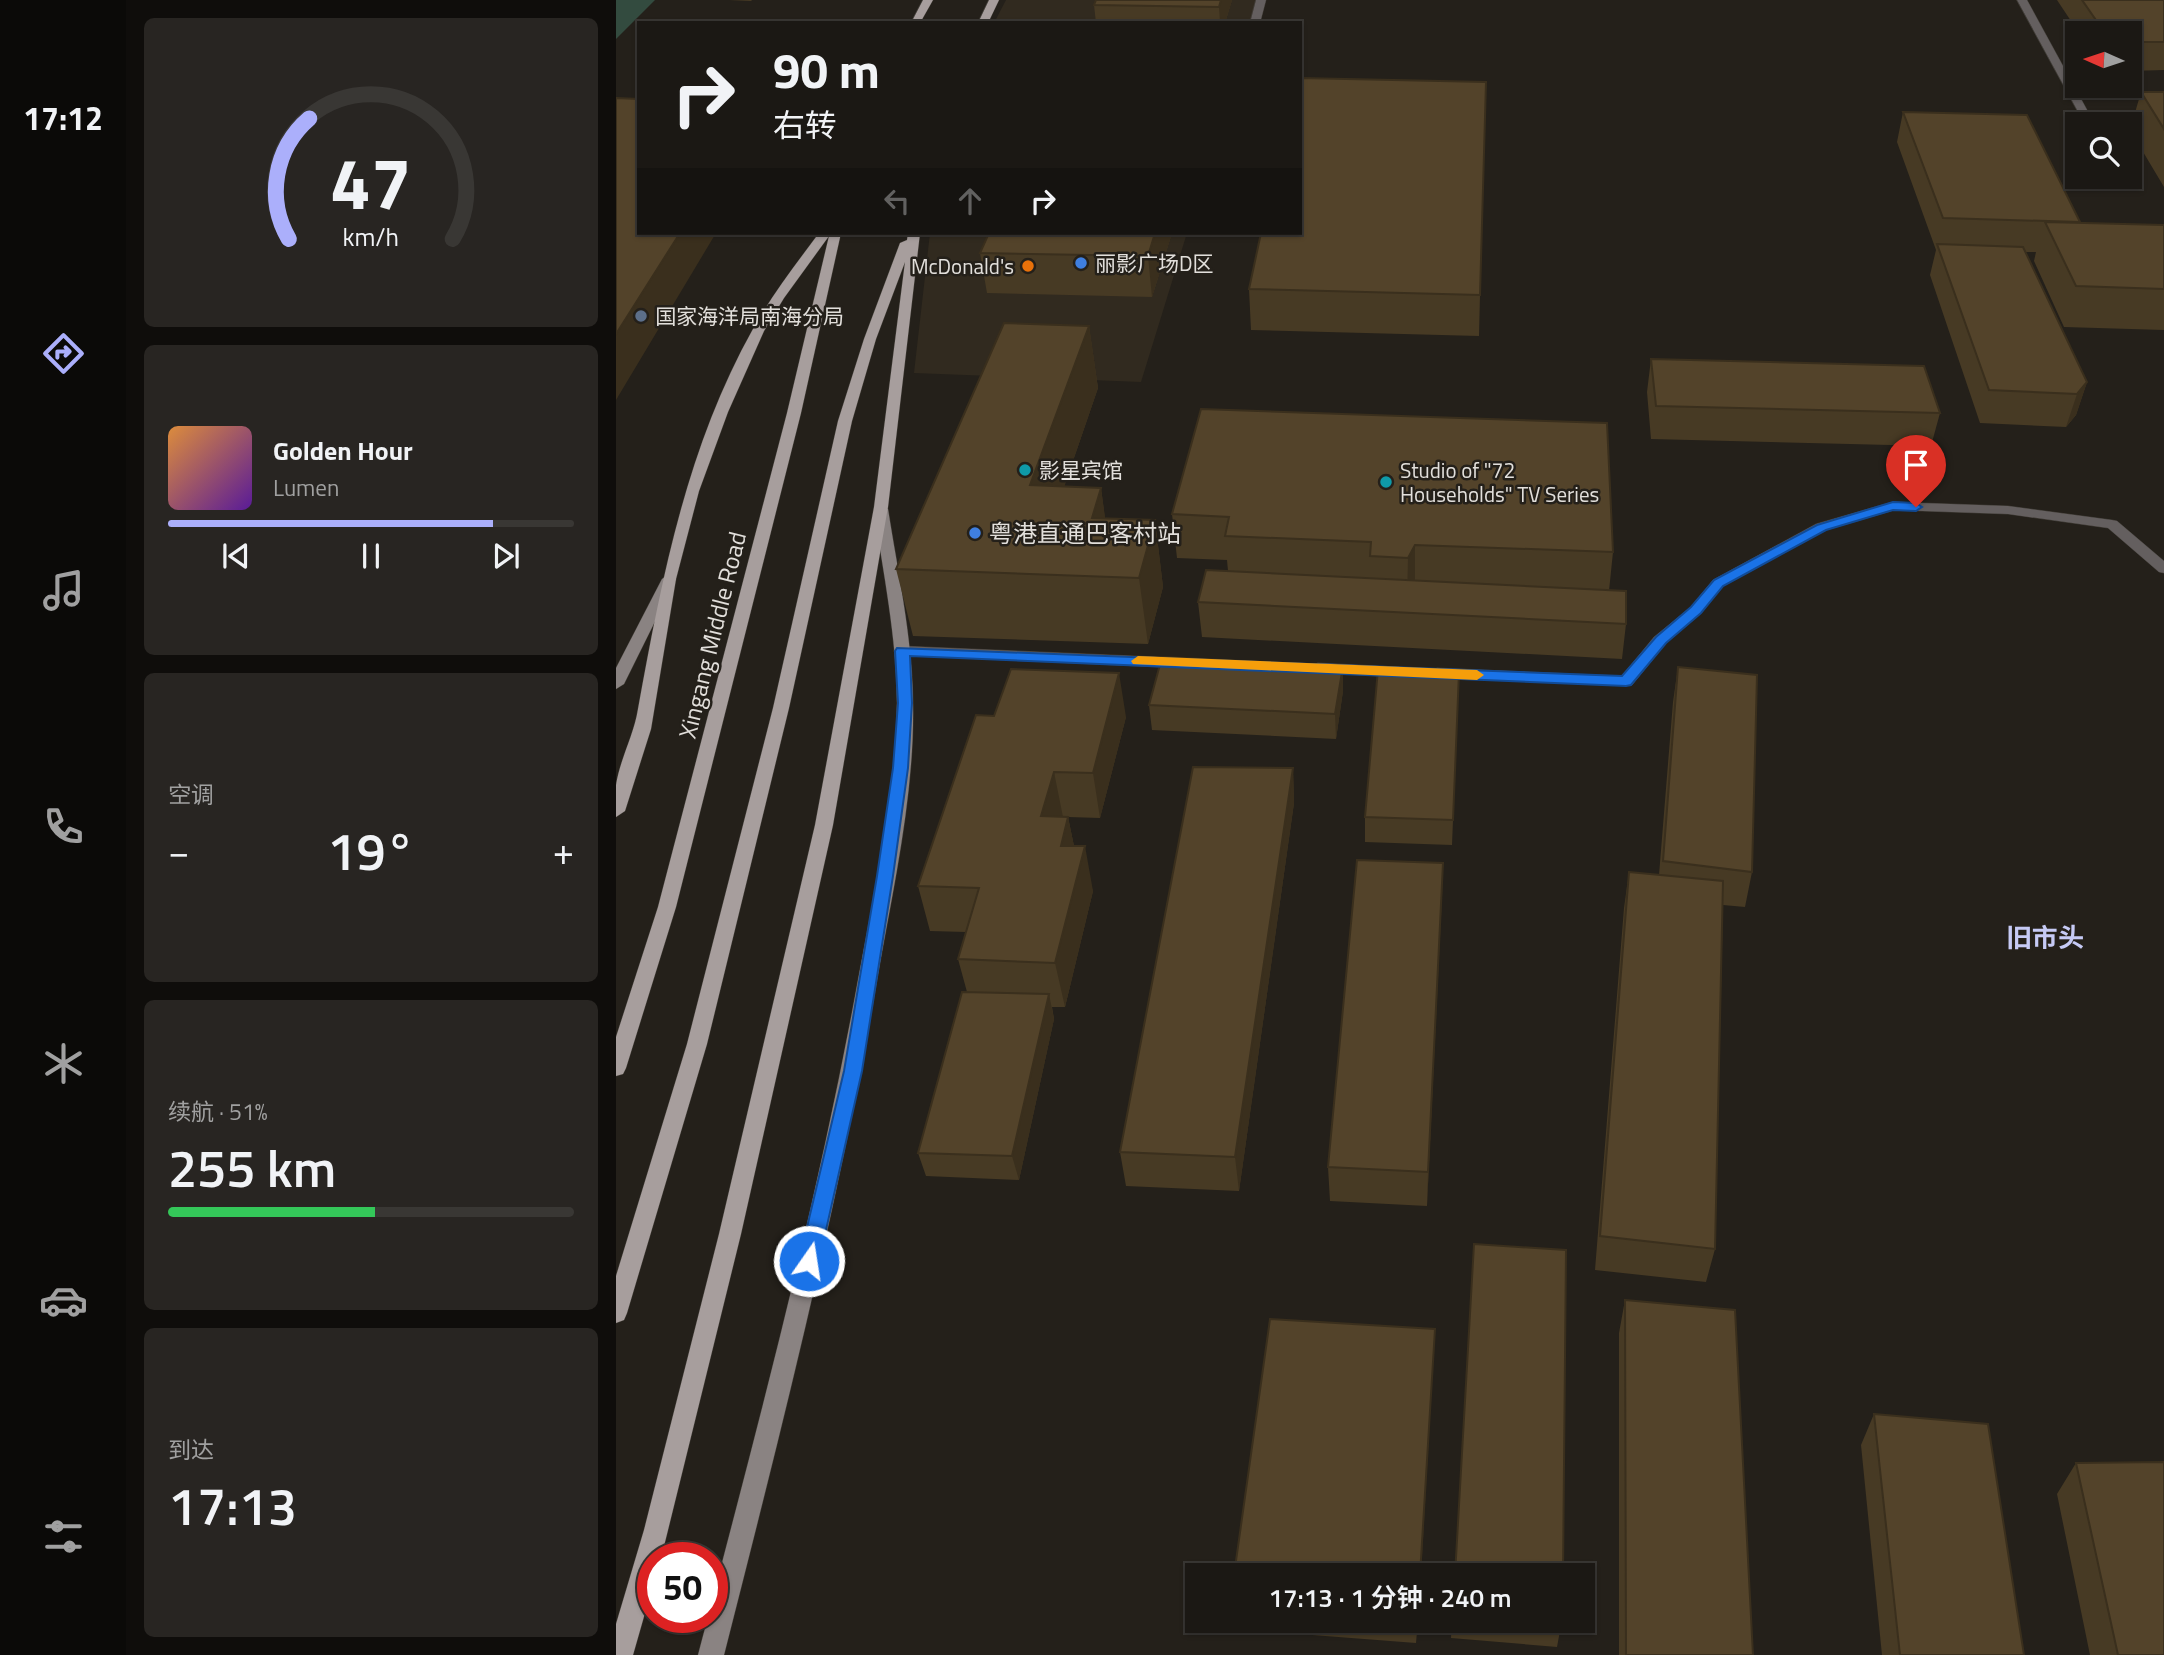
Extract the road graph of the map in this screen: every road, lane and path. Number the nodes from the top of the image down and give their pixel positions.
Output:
1 (928, 0) edge
2 (994, 0) edge
3 (1261, 0) edge
4 (2022, 0) edge
5 (916, 21) edge
6 (984, 21) edge
7 (1256, 21) edge
8 (2083, 112) edge
9 (824, 235) edge
10 (835, 235) edge
11 (911, 235) edge
12 (912, 235) edge
13 (881, 508) junction
14 (2164, 569) edge
15 (669, 579) junction
16 (902, 651) junction
17 (1195, 663) edge
18 (1306, 668) edge
19 (616, 684) edge
20 (616, 811) edge
21 (616, 1068) edge
22 (616, 1313) edge
23 (620, 1655) edge
24 (711, 1655) edge

1 - 5 main road
2 - 6 main road
3 - 7 lane
4 - 8 lane
9 - 15 main road
10 - 21 main road, Xingang Middle Road
11 - 22 main road
12 - 13 main road
13 - 16 main road
13 - 23 main road
14 - 18 lane
15 - 19 main road
15 - 20 main road
16 - 17 lane
16 - 24 main road

